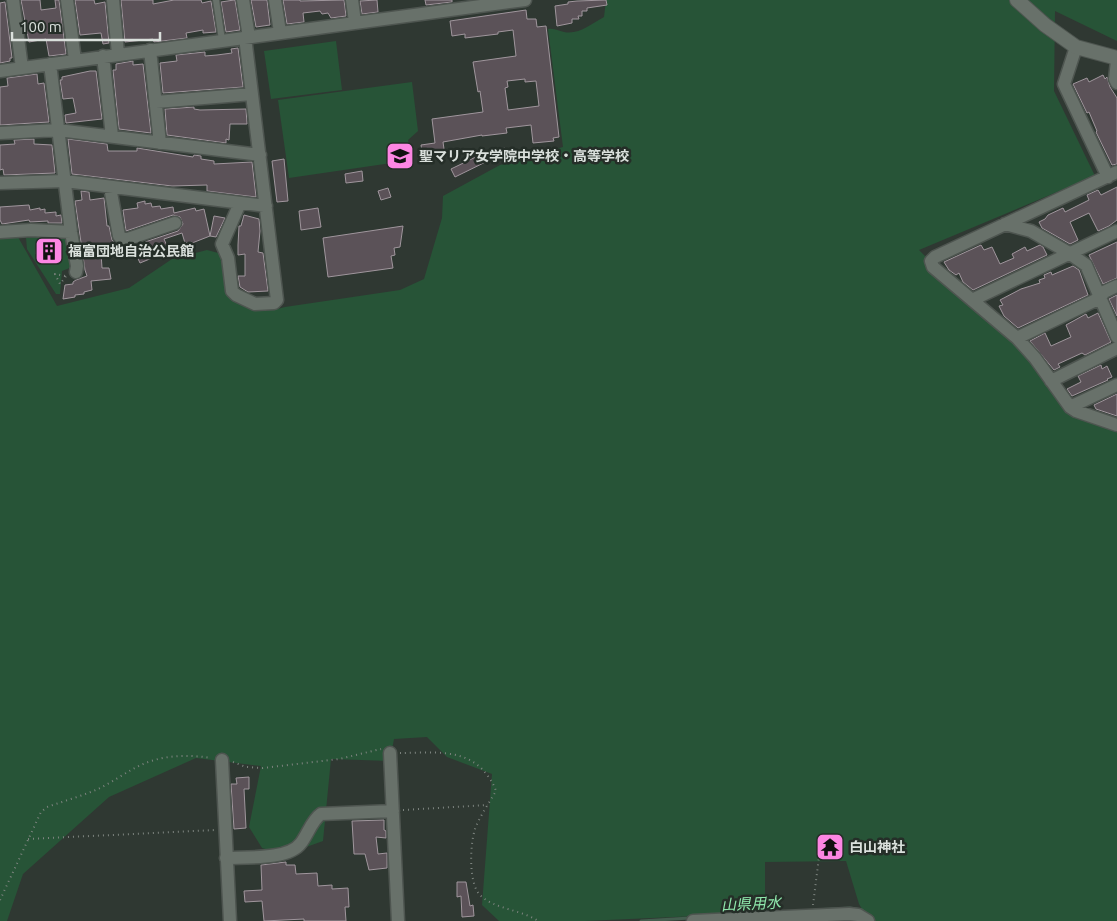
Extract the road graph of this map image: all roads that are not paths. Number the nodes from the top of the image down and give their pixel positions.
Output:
1 (14, 0) edge
2 (67, 0) edge
3 (113, 0) edge
4 (216, 0) edge
5 (243, 0) edge
6 (275, 0) edge
7 (352, 0) edge
8 (526, 0) edge
9 (1017, 0) edge
10 (447, 5) edge
11 (355, 22) junction
12 (280, 32) junction
13 (247, 37) junction
14 (222, 40) junction
15 (1076, 47) junction
16 (150, 50) junction
17 (118, 54) junction
18 (103, 56) junction
19 (75, 60) junction
20 (1117, 60) edge
21 (50, 64) junction
22 (22, 68) junction
23 (0, 71) edge
24 (1117, 83) edge
25 (252, 94) junction
26 (156, 102) junction
27 (58, 130) junction
28 (0, 133) edge
29 (112, 136) junction
30 (160, 143) junction
31 (260, 155) junction
32 (1112, 174) edge
33 (65, 181) junction
34 (0, 183) edge
35 (110, 187) junction
36 (240, 203) junction
37 (266, 206) junction
38 (175, 223) dead end
39 (1005, 224) junction
40 (1117, 231) edge
41 (0, 232) edge
42 (71, 232) junction
43 (1070, 253) junction
44 (71, 274) road end
45 (1117, 286) edge
46 (1100, 298) junction
47 (972, 300) junction
48 (1117, 337) edge
49 (1017, 338) junction
50 (1117, 348) edge
51 (1051, 380) junction
52 (1117, 385) edge
53 (1070, 407) junction
54 (1117, 425) edge
55 (390, 753) road end
56 (222, 760) road end
57 (393, 811) junction
58 (226, 858) junction
59 (813, 914) edge
60 (230, 921) edge
61 (398, 921) edge
62 (693, 921) edge
63 (868, 921) edge

1 - 22 street
2 - 19 street
3 - 17 street
4 - 14 lane
5 - 13 street
6 - 12 street
7 - 11 street
8 - 10 street
9 - 15 street
10 - 11 street
11 - 12 street
12 - 13 street
13 - 14 street
13 - 25 street
14 - 16 street
15 - 20 street
15 - 32 street
16 - 17 street
16 - 26 street
17 - 18 street
18 - 19 street
18 - 29 street
19 - 21 street
20 - 24 street
21 - 22 street
21 - 27 street
22 - 23 street
25 - 26 street
25 - 31 street
26 - 30 street
27 - 28 street
27 - 29 street
27 - 33 street
29 - 30 street
30 - 31 street
31 - 37 street
32 - 39 street
33 - 34 street
33 - 35 street
33 - 42 street
35 - 36 street
35 - 38 street
36 - 37 street
36 - 37 street
39 - 43 street
39 - 47 street
40 - 43 street
41 - 42 street
42 - 44 street
43 - 46 street
43 - 47 street
45 - 46 street
46 - 48 street
46 - 49 street
47 - 49 street
49 - 51 street
50 - 51 street
51 - 53 street
52 - 53 street
53 - 54 street
55 - 57 street
56 - 58 street
57 - 58 street
57 - 61 street
58 - 60 street
59 - 62 street
59 - 63 street

